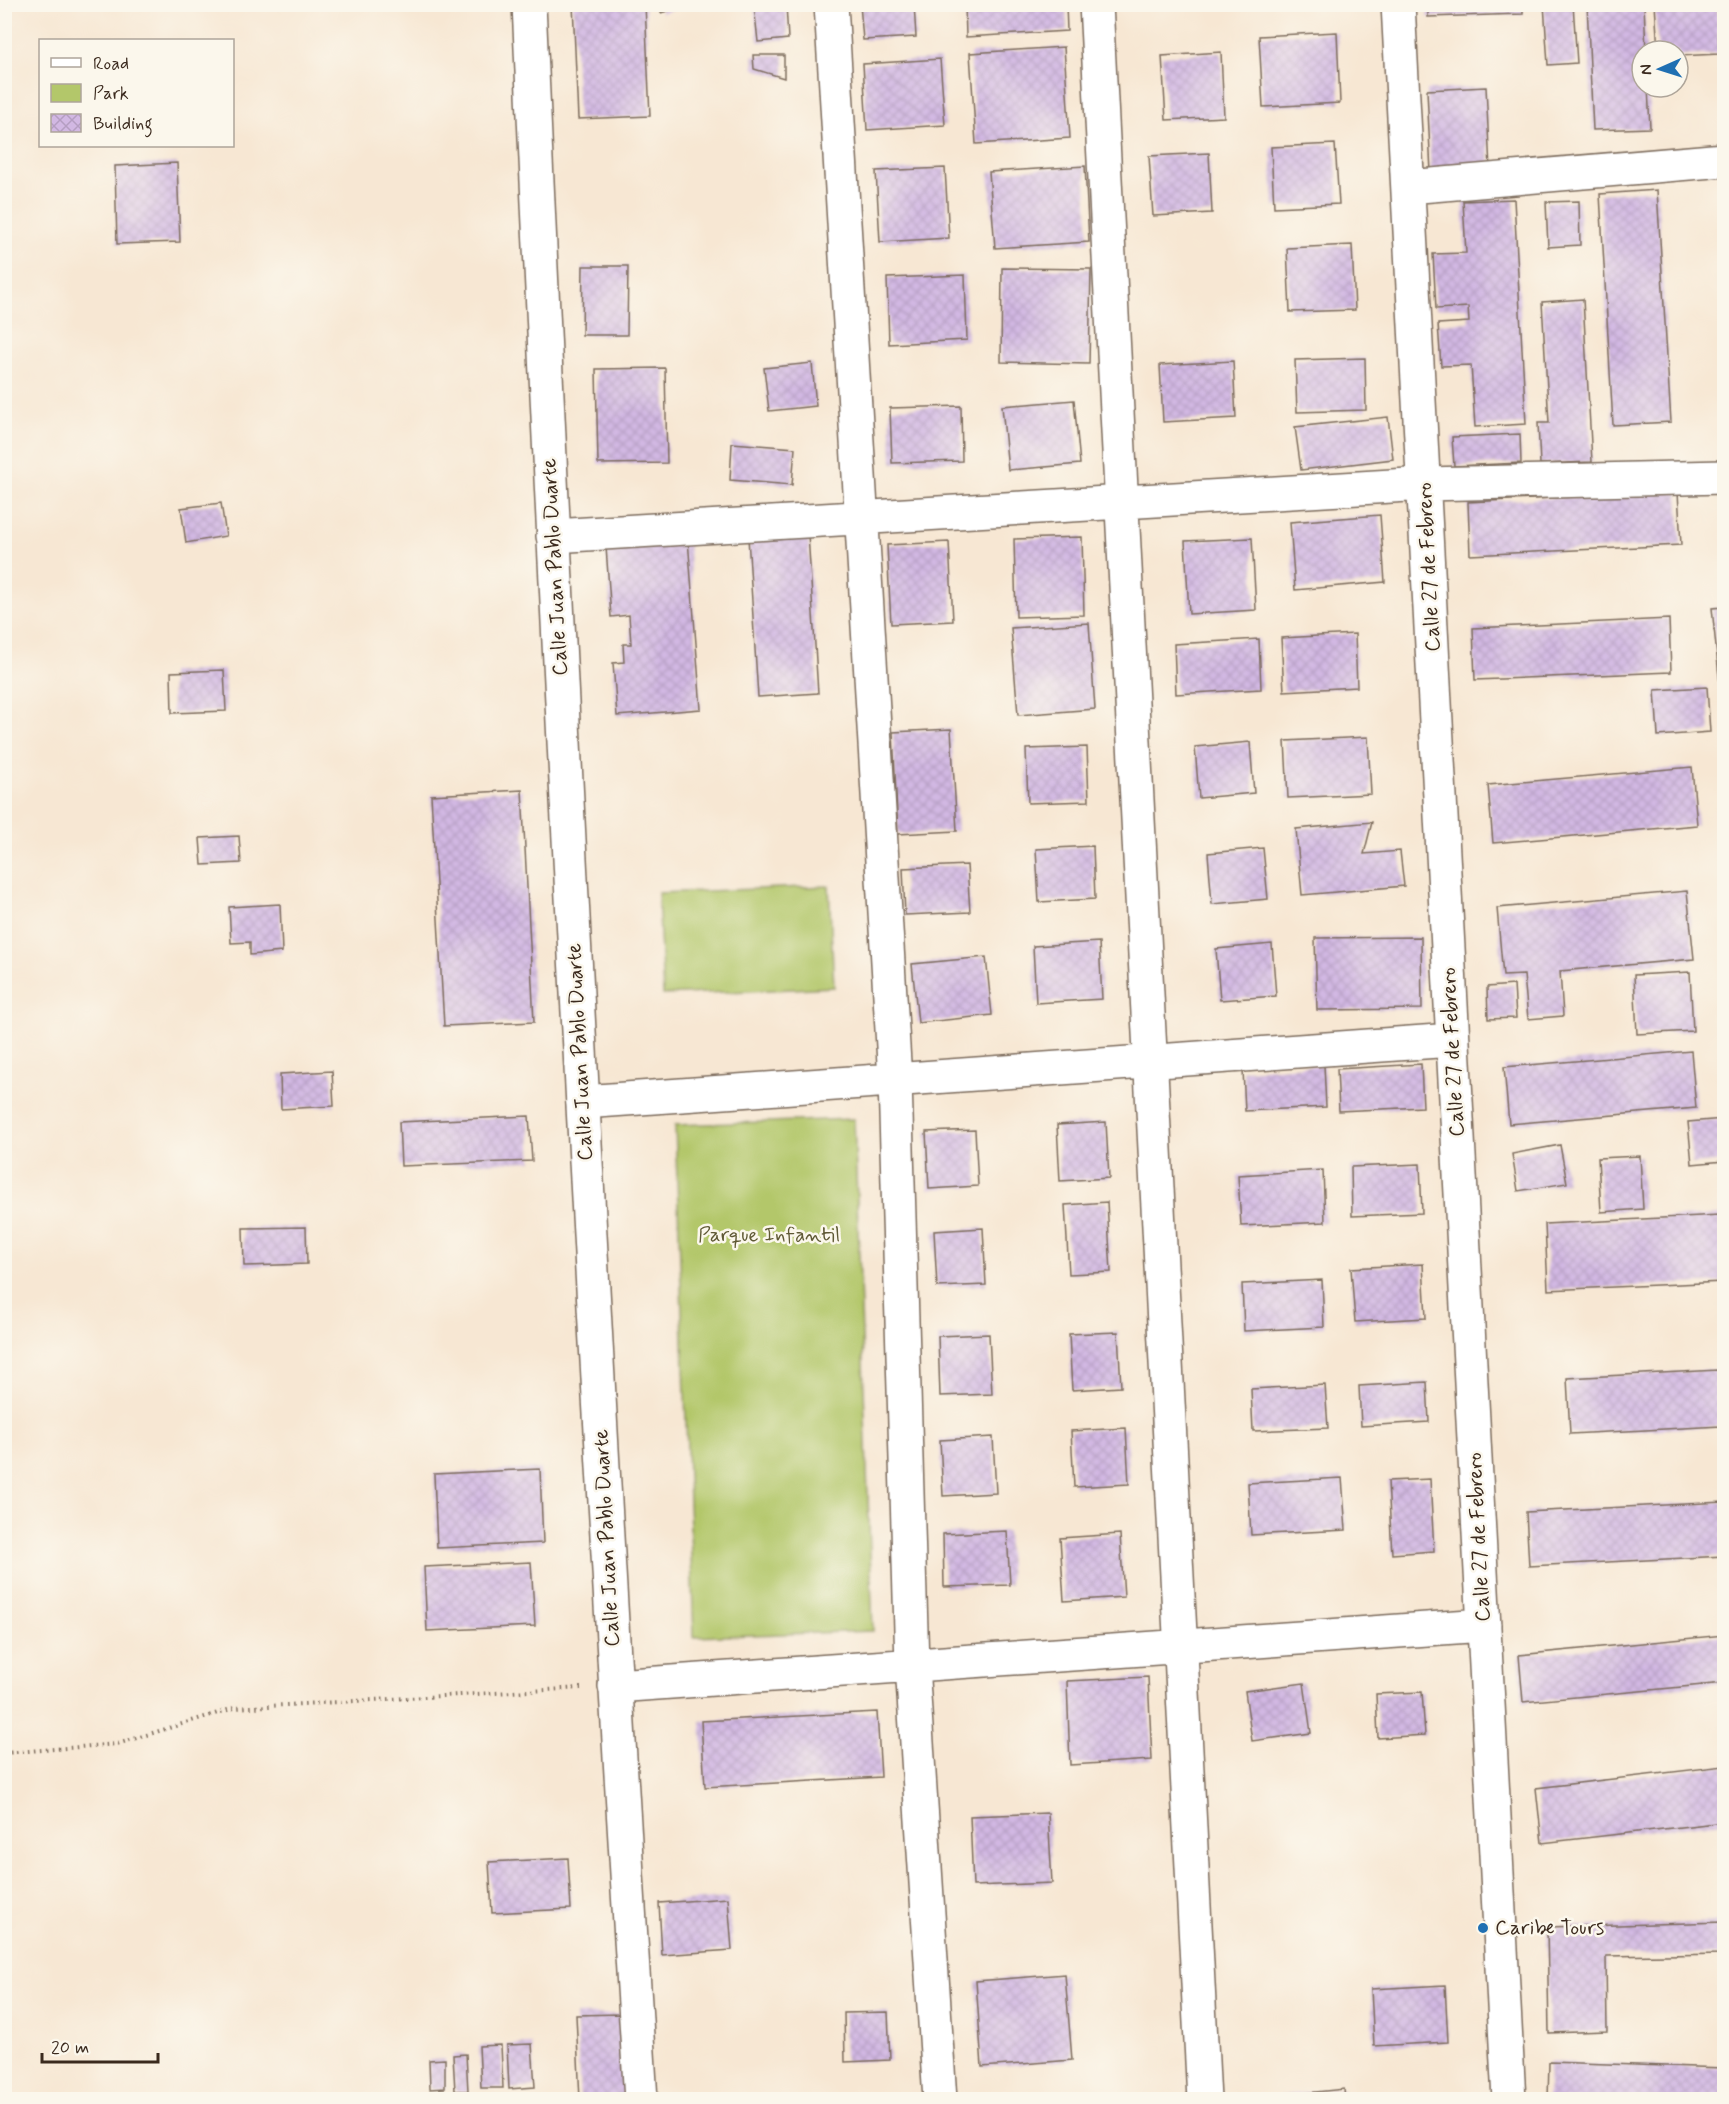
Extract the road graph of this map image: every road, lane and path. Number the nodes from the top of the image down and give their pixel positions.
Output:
1 (529, 4) edge
2 (831, 4) edge
3 (1096, 4) edge
4 (1398, 4) edge
5 (1725, 160) edge
6 (1408, 187) junction
7 (1725, 477) edge
8 (1425, 484) junction
9 (1121, 502) junction
10 (863, 518) junction
11 (553, 536) junction
12 (1452, 1040) junction
13 (1150, 1062) junction
14 (895, 1080) junction
15 (583, 1102) junction
16 (1484, 1625) junction
17 (1181, 1646) junction
18 (912, 1665) junction
19 (615, 1686) junction
20 (4, 1752) edge
21 (641, 2100) edge
22 (940, 2100) edge
23 (1204, 2100) edge
24 (1509, 2100) edge

1 - 11 street, Calle Juan Pablo Duarte
2 - 10 street
3 - 9 street
4 - 6 street, Calle 27 de Febrero
5 - 6 street
6 - 8 street, Calle 27 de Febrero
7 - 8 street
8 - 9 street
8 - 12 street, Calle 27 de Febrero
9 - 10 street
9 - 13 street
10 - 11 street
10 - 14 street
11 - 15 street, Calle Juan Pablo Duarte
12 - 13 street
12 - 16 street, Calle 27 de Febrero
13 - 14 street
13 - 17 street
14 - 15 street
14 - 18 street
15 - 19 street, Calle Juan Pablo Duarte
16 - 17 street
16 - 24 street, Calle 27 de Febrero
17 - 18 street
17 - 23 street
18 - 19 street
18 - 22 street
19 - 20 path
19 - 21 street, Calle Juan Pablo Duarte

